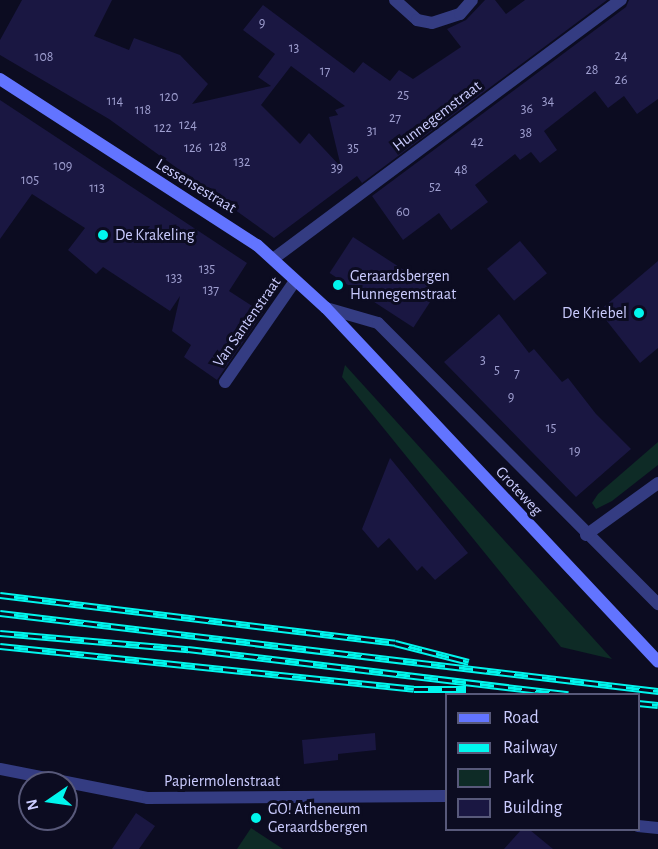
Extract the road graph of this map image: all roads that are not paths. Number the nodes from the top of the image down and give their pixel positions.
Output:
1 (472, 0) edge
2 (621, 0) edge
3 (398, 3) edge
4 (0, 79) edge
5 (273, 259) junction
6 (295, 281) junction
7 (327, 308) junction
8 (356, 343) joint
9 (225, 381) dead end
10 (658, 483) edge
11 (586, 536) junction
12 (658, 604) edge
13 (658, 662) edge
14 (0, 769) edge
15 (445, 796) edge
16 (640, 826) edge
17 (658, 828) edge

1 - 3 street
2 - 5 street, Hunnegemstraat
4 - 5 main road, Lessensestraat
5 - 6 main road, Lessensestraat
6 - 7 main road, Lessensestraat
6 - 9 street, Van Santenstraat
7 - 8 main road, Lessensestraat
7 - 11 street, Groteweg
8 - 13 main road, Groteweg
10 - 11 street
11 - 12 street, Groteweg
14 - 15 street, Papiermolenstraat
16 - 17 street

